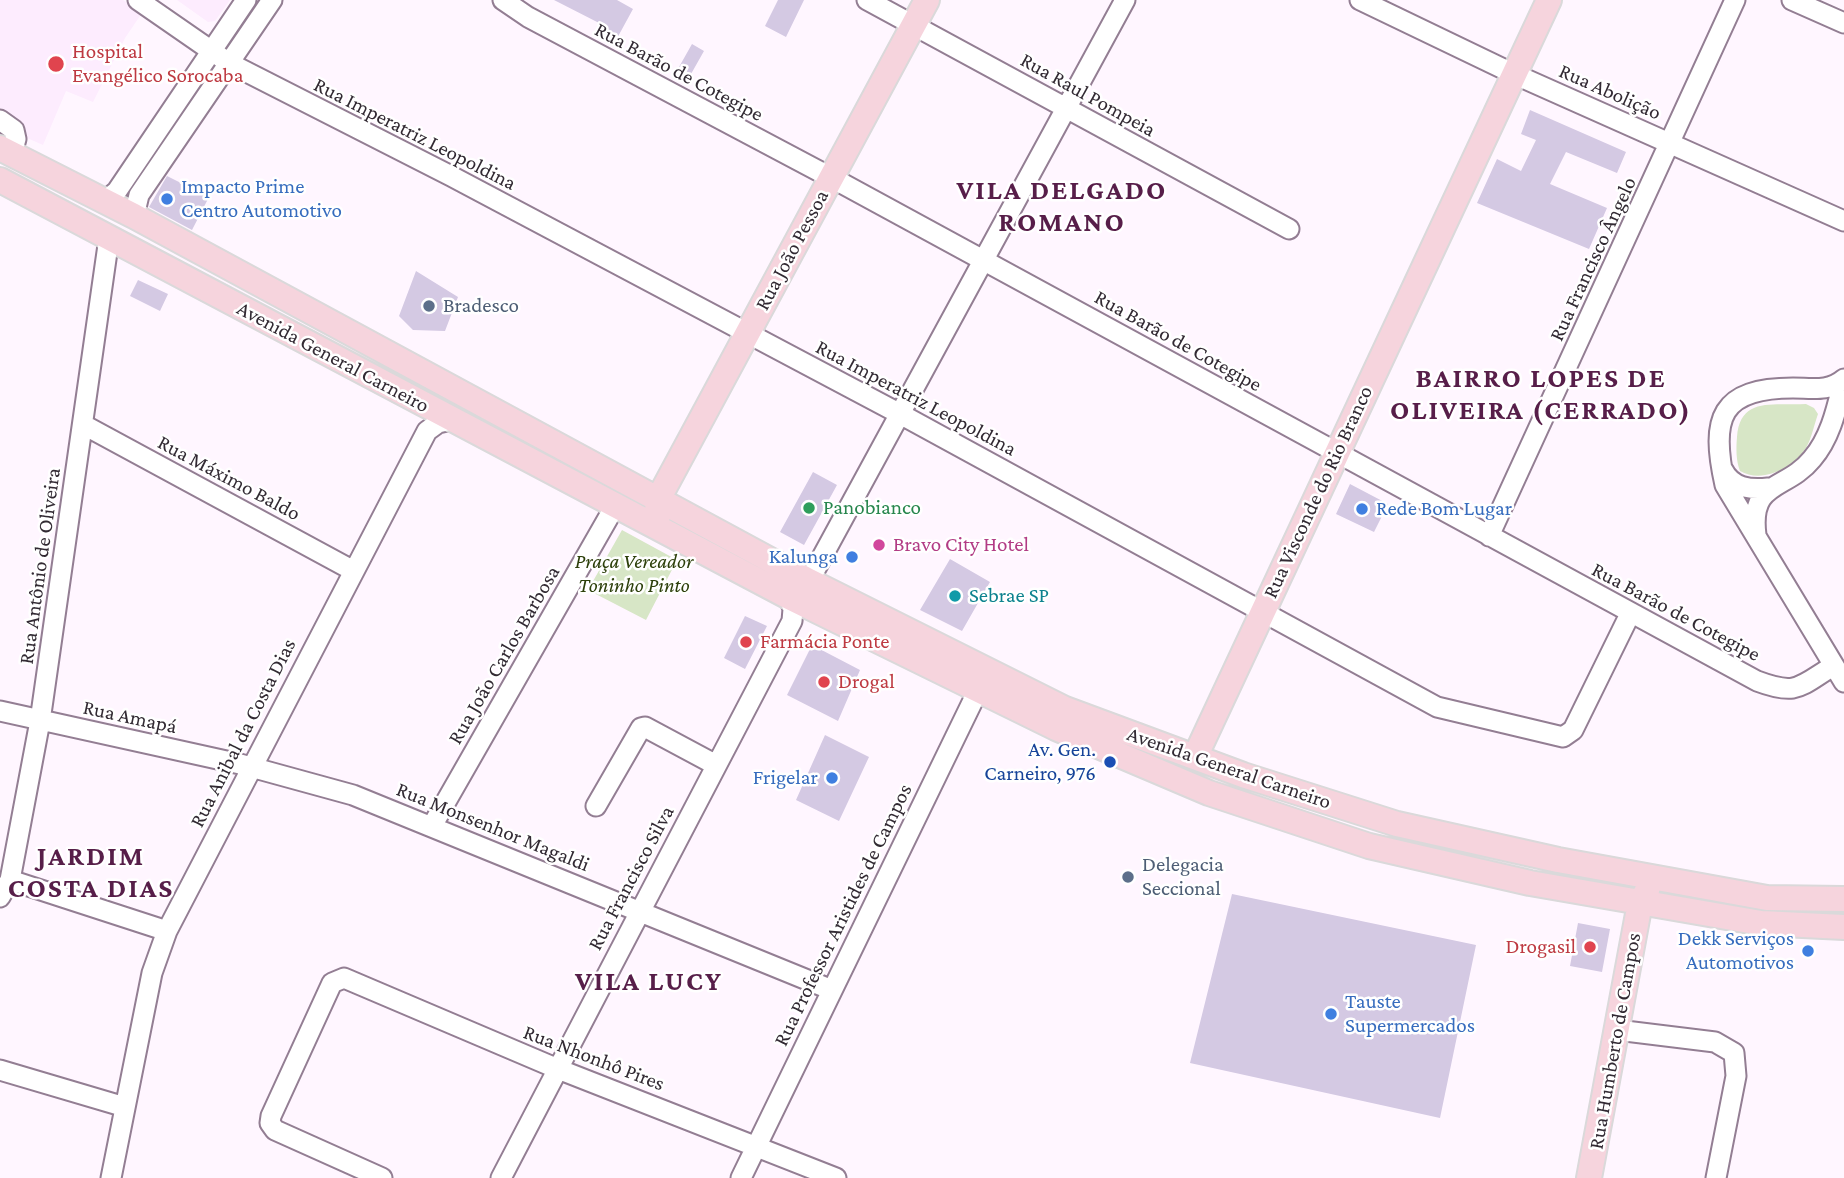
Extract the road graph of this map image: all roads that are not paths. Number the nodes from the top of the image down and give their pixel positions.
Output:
1 (138, 0) edge
2 (246, 0) edge
3 (272, 0) edge
4 (503, 0) edge
5 (867, 0) edge
6 (927, 0) edge
7 (1125, 0) edge
8 (1360, 0) edge
9 (1549, 0) edge
10 (1735, 0) edge
11 (1792, 0) edge
12 (1844, 23) edge
13 (914, 25) junction
14 (210, 51) junction
15 (229, 63) junction
16 (1514, 74) junction
17 (1065, 109) junction
18 (0, 120) edge
19 (1671, 144) junction
20 (6, 151) edge
21 (831, 178) junction
22 (0, 180) edge
23 (105, 201) junction
24 (134, 216) junction
25 (1844, 221) edge
26 (1289, 229) dead end
27 (109, 237) junction
28 (984, 261) junction
29 (747, 334) junction
30 (1844, 379) edge
31 (1819, 389) junction
32 (902, 415) junction
33 (1834, 419) junction
34 (451, 420) junction
35 (84, 425) junction
36 (1336, 453) junction
37 (1721, 466) junction
38 (1768, 488) junction
39 (657, 501) junction
40 (615, 506) junction
41 (666, 533) junction
42 (1489, 536) junction
43 (1757, 539) junction
44 (352, 570) junction
45 (809, 581) junction
46 (789, 597) junction
47 (1262, 612) junction
48 (1630, 614) junction
49 (1839, 674) edge
50 (982, 681) junction
51 (0, 710) edge
52 (40, 721) junction
53 (1195, 757) junction
54 (716, 765) junction
55 (251, 766) junction
56 (596, 806) dead end
57 (432, 826) junction
58 (5, 889) edge
59 (1767, 898) junction
60 (1844, 899) edge
61 (1640, 903) junction
62 (639, 911) junction
63 (1844, 927) edge
64 (167, 931) junction
65 (832, 989) junction
66 (1617, 1030) junction
67 (558, 1069) junction
68 (0, 1070) edge
69 (125, 1107) junction
70 (757, 1145) junction
71 (111, 1178) edge
72 (382, 1178) edge
73 (501, 1178) edge
74 (741, 1178) edge
75 (836, 1178) edge
76 (1589, 1178) edge
77 (1716, 1178) edge

1 - 14 street, Rua Imperatriz Leopoldina
2 - 14 street
3 - 15 street
4 - 21 street, Rua Barão de Cotegipe
5 - 13 street, Rua Raul Pompeia
6 - 13 main road, Rua João Pessoa
7 - 17 street
8 - 16 street, Rua Abolição
9 - 16 main road, Rua Visconde do Rio Branco
10 - 19 street, Rua Francisco Ângelo
11 - 12 street
13 - 17 street, Rua Raul Pompeia
13 - 21 main road, Rua João Pessoa
14 - 15 street, Rua Imperatriz Leopoldina
14 - 23 street
15 - 24 street
15 - 29 street, Rua Imperatriz Leopoldina
16 - 19 street, Rua Abolição
16 - 36 main road, Rua Visconde do Rio Branco
17 - 26 street, Rua Raul Pompeia
17 - 28 street
18 - 20 street
19 - 25 street, Rua Abolição
19 - 42 street, Rua Francisco Ângelo
20 - 23 main road, Avenida General Carneiro
21 - 28 street, Rua Barão de Cotegipe
21 - 29 main road, Rua João Pessoa
22 - 27 main road, Avenida General Carneiro
23 - 24 main road, Avenida General Carneiro
24 - 39 main road, Avenida General Carneiro
27 - 34 main road, Avenida General Carneiro
27 - 35 street, Rua Antônio de Oliveira
28 - 32 street
28 - 36 street, Rua Barão de Cotegipe
29 - 32 street, Rua Imperatriz Leopoldina
29 - 39 main road, Rua João Pessoa
30 - 31 street
30 - 33 street
31 - 33 street
31 - 37 street
32 - 45 street
32 - 47 street, Rua Imperatriz Leopoldina
33 - 38 street
34 - 40 main road, Avenida General Carneiro
34 - 44 street, Rua Anibal da Costa Dias
35 - 44 street, Rua Máximo Baldo
35 - 52 street, Rua Antônio de Oliveira
36 - 42 street, Rua Barão de Cotegipe
36 - 47 main road, Rua Visconde do Rio Branco
37 - 38 street
37 - 43 street
38 - 43 street
39 - 41 main road
39 - 45 main road, Avenida General Carneiro
40 - 41 main road, Avenida General Carneiro
40 - 57 street, Rua João Carlos Barbosa
41 - 46 main road, Avenida General Carneiro
42 - 48 street, Rua Barão de Cotegipe
43 - 49 street
44 - 55 street, Rua Anibal da Costa Dias
45 - 50 main road, Avenida General Carneiro
46 - 50 main road, Avenida General Carneiro
46 - 54 street, Rua Francisco Silva
47 - 48 street, Rua Imperatriz Leopoldina
47 - 53 main road, Rua Visconde do Rio Branco
48 - 49 street, Rua Barão de Cotegipe
50 - 53 main road, Avenida General Carneiro
50 - 61 main road, Avenida General Carneiro
50 - 65 street, Rua Professor Aristides de Campos
51 - 52 street, Rua Amapá
52 - 55 street, Rua Amapá
52 - 58 street, Rua Antônio de Oliveira
53 - 59 main road, Avenida General Carneiro
54 - 56 street
54 - 62 street, Rua Francisco Silva
55 - 57 street, Rua Monsenhor Magaldi
55 - 64 street, Rua Anibal da Costa Dias
57 - 62 street, Rua Monsenhor Magaldi
58 - 64 street
59 - 60 main road, Avenida General Carneiro
59 - 61 main road
61 - 63 main road, Avenida General Carneiro
61 - 66 main road, Rua Humberto de Campos
62 - 65 street, Rua Monsenhor Magaldi
62 - 67 street, Rua Francisco Silva
64 - 69 street, Rua Anibal da Costa Dias
65 - 70 street, Rua Professor Aristides de Campos
66 - 76 main road, Rua Humberto de Campos
66 - 77 street
67 - 70 street, Rua Nhonhô Pires
67 - 72 street, Rua Nhonhô Pires
67 - 73 street, Rua Francisco Silva
68 - 69 street
69 - 71 street, Rua Anibal da Costa Dias
70 - 74 street, Rua Professor Aristides de Campos
70 - 75 street, Rua Nhonhô Pires

